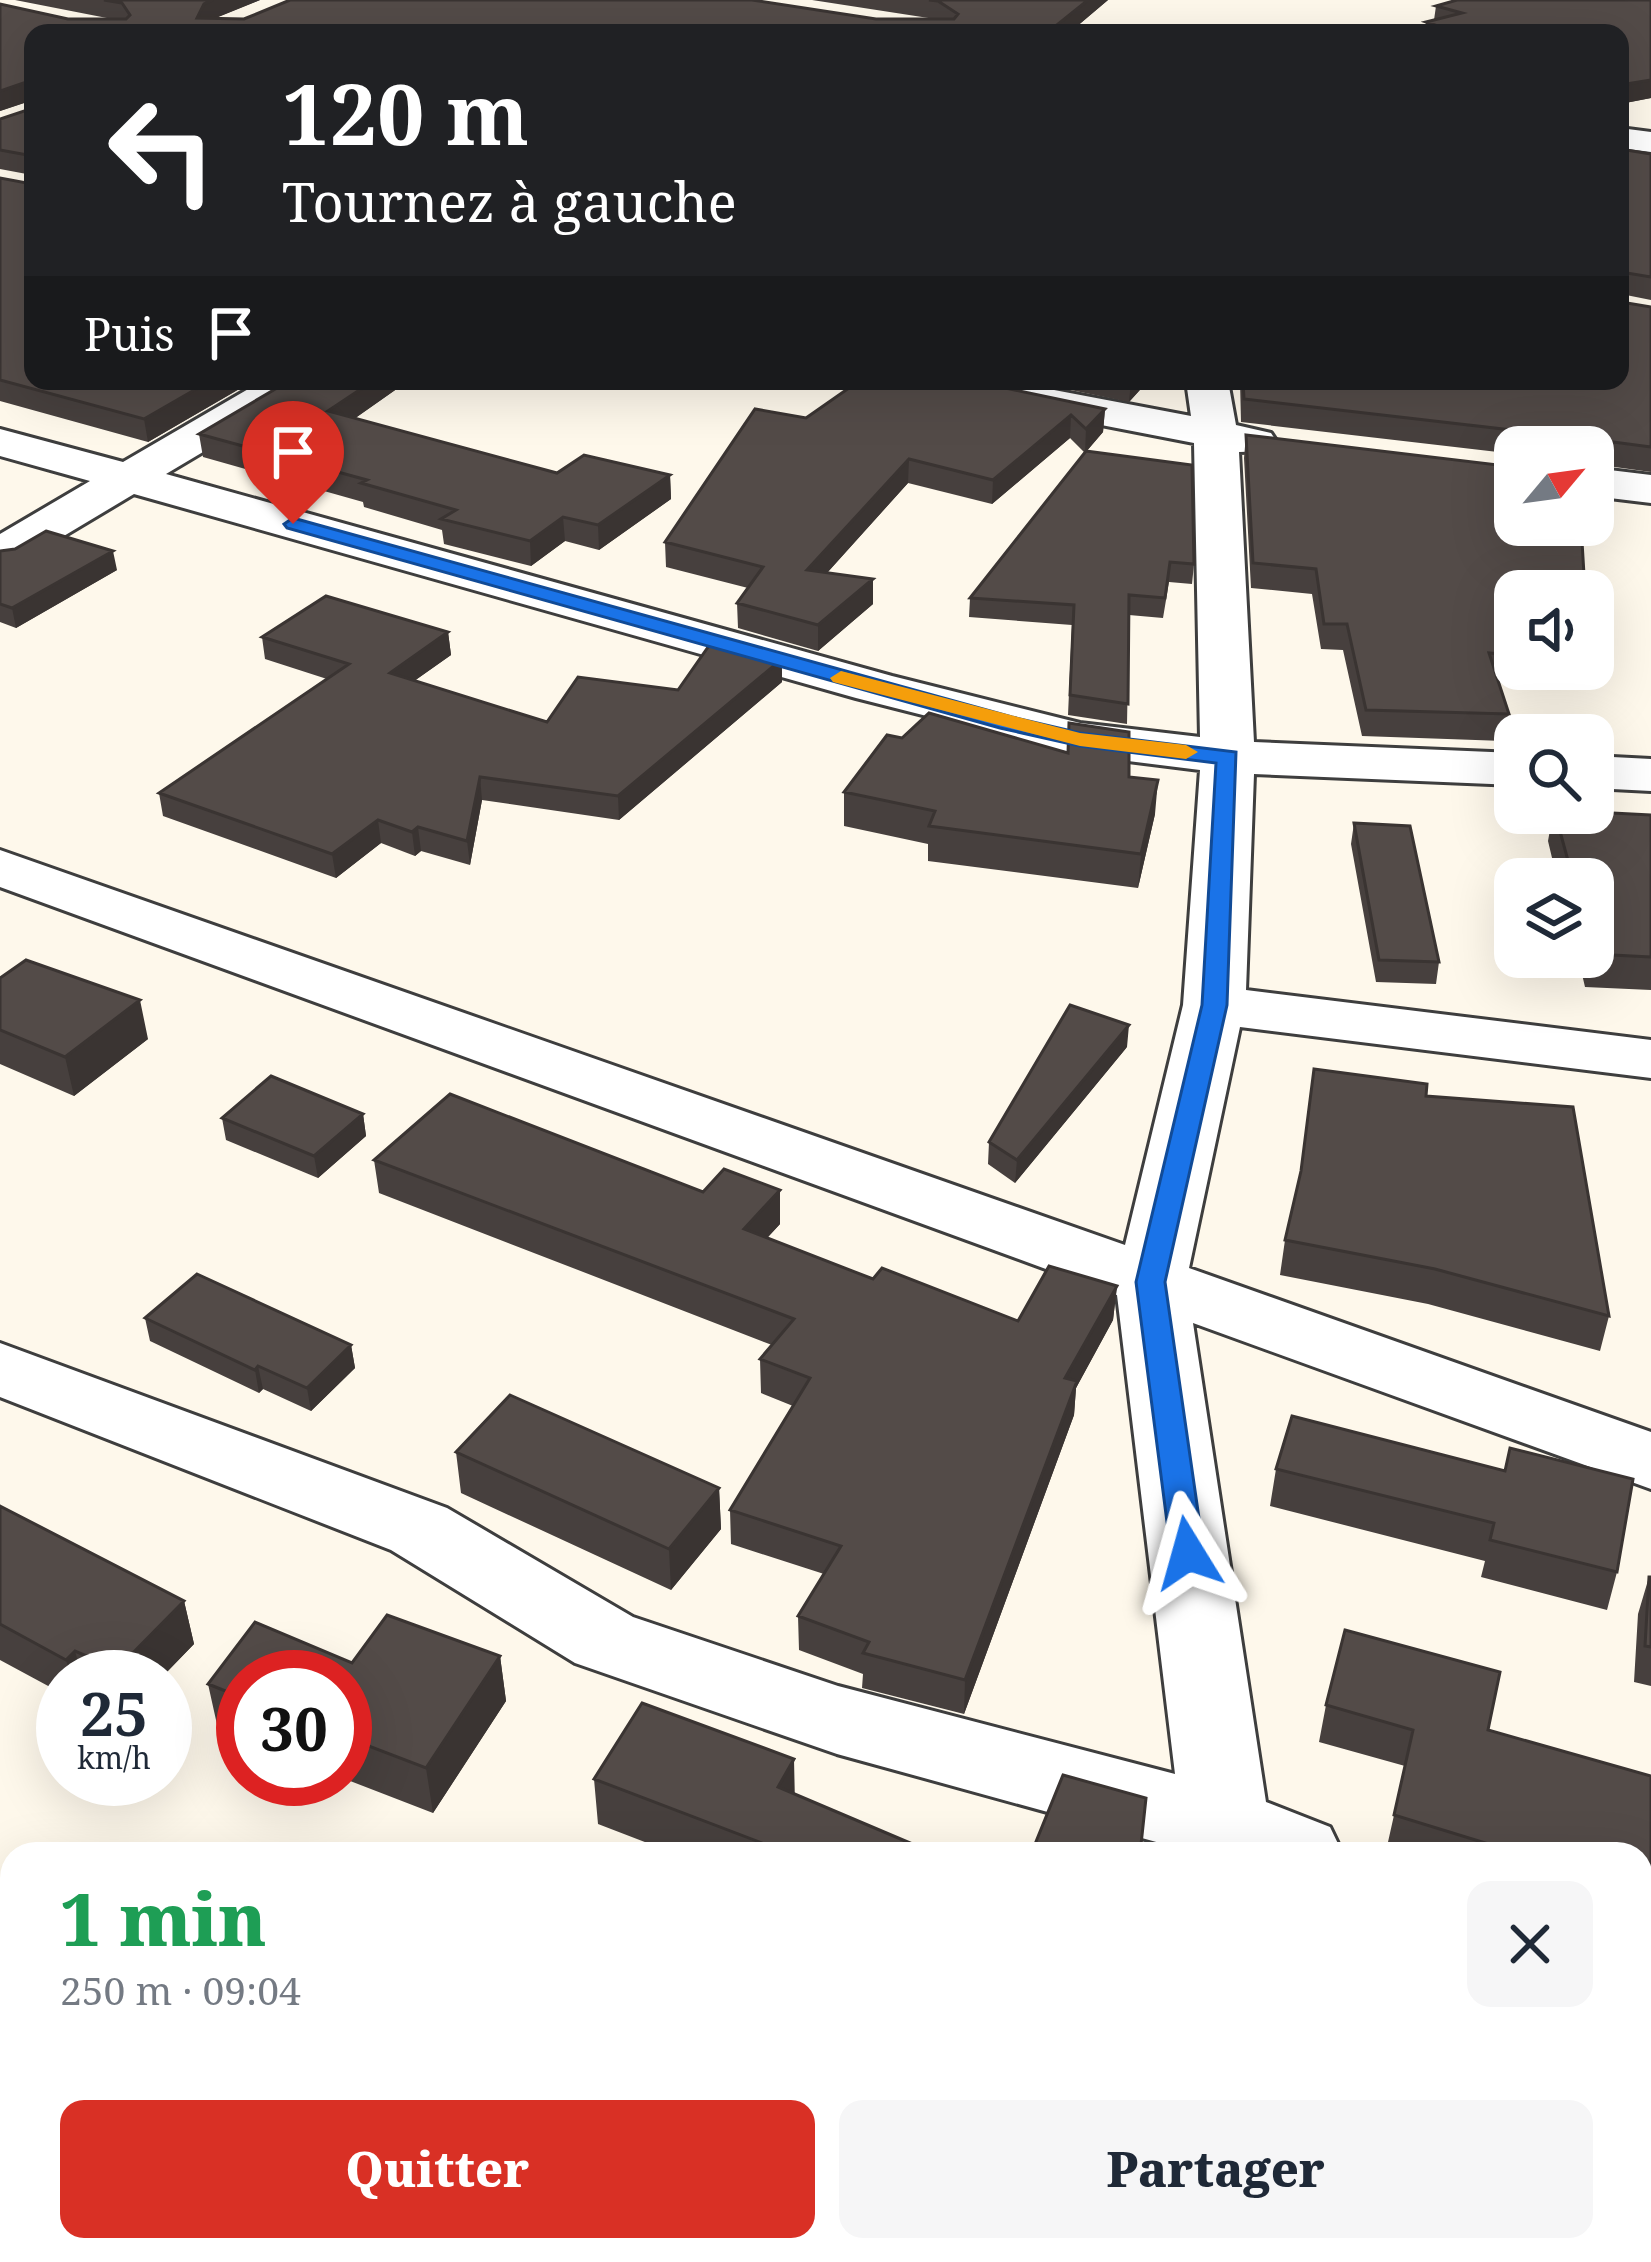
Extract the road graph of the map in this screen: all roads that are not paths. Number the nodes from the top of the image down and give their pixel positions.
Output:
1 (277, 390) edge
2 (1028, 390) edge
3 (1212, 409) edge
4 (0, 442) edge
5 (1285, 446) edge
6 (130, 480) junction
7 (1614, 485) edge
8 (1651, 489) edge
9 (0, 554) edge
10 (1228, 757) junction
11 (1494, 768) edge
12 (1614, 773) edge
13 (1651, 775) edge
14 (0, 867) edge
15 (1214, 1005) junction
16 (1651, 1059) edge
17 (1151, 1282) junction
18 (0, 1369) edge
19 (1651, 1461) edge
20 (1223, 1839) edge

1 - 6 street
2 - 3 street
3 - 5 street
3 - 10 street
4 - 6 street
6 - 9 street
6 - 10 street
7 - 8 street
10 - 11 street
10 - 15 street
12 - 13 street
14 - 17 street
15 - 16 street
15 - 17 street
17 - 19 street
17 - 20 street
18 - 20 street

